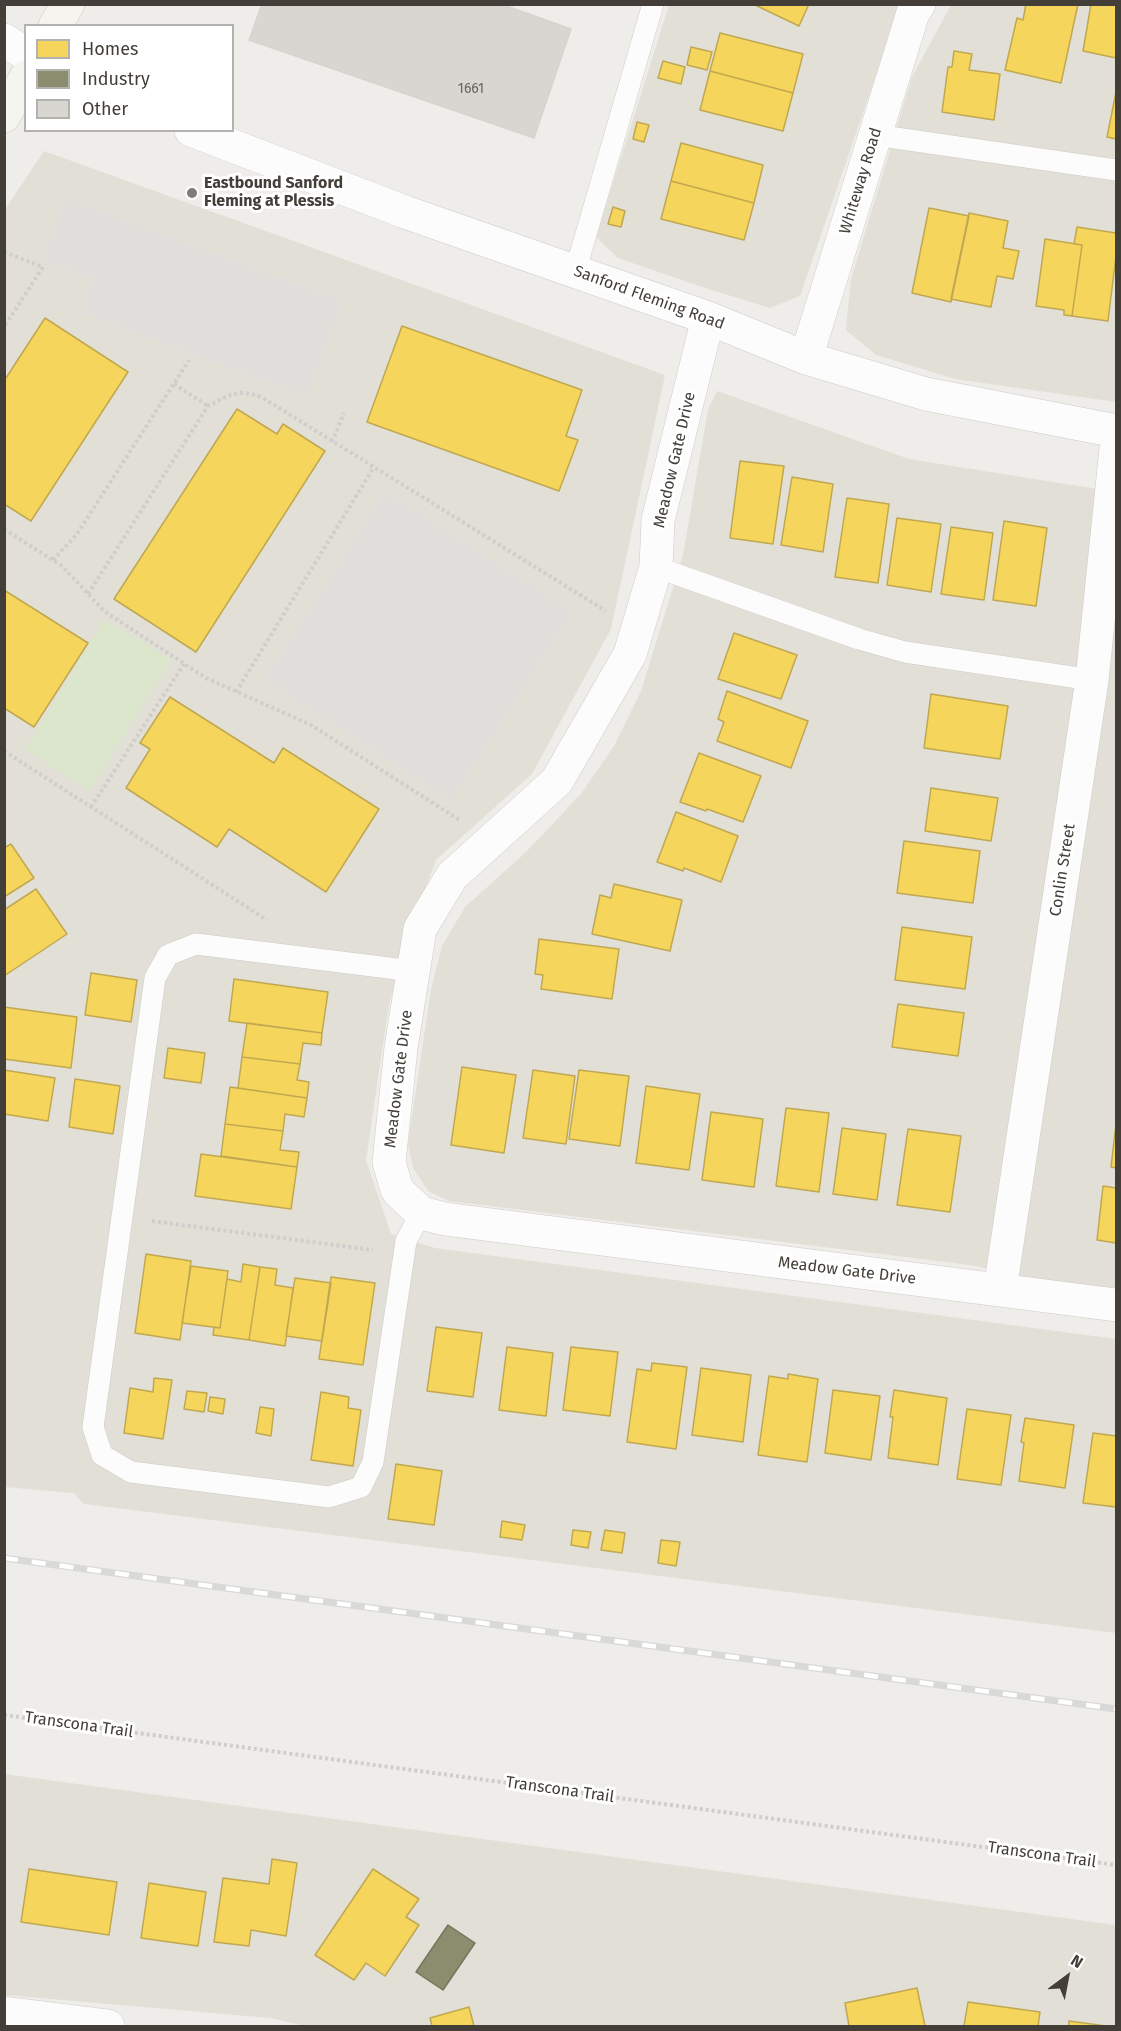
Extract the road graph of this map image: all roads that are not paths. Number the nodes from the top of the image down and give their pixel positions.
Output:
1 (68, 4) edge
2 (653, 4) edge
3 (919, 4) edge
4 (56, 24) edge
5 (4, 39) edge
6 (24, 53) edge
7 (24, 81) edge
8 (4, 116) edge
9 (196, 132) edge
10 (875, 135) junction
11 (1116, 170) edge
12 (575, 272) junction
13 (708, 318) junction
14 (806, 358) junction
15 (1116, 431) edge
16 (1116, 449) edge
17 (656, 567) junction
18 (1092, 680) junction
19 (413, 971) junction
20 (421, 1213) junction
21 (1000, 1290) junction
22 (1116, 1305) edge
23 (4, 2013) edge
24 (108, 2026) edge

1 - 4 main road
2 - 12 lane
3 - 10 street, Whiteway Road
5 - 6 street
7 - 8 main road
9 - 12 street, Sanford Fleming Road
10 - 11 lane
10 - 14 street, Whiteway Road
12 - 13 street, Sanford Fleming Road
13 - 14 street, Sanford Fleming Road
13 - 17 street, Meadow Gate Drive
14 - 15 street, Sanford Fleming Road
16 - 18 street, Conlin Street
17 - 18 lane
17 - 19 street, Meadow Gate Drive
18 - 21 street, Conlin Street
19 - 20 street, Meadow Gate Drive
19 - 20 lane
20 - 21 street, Meadow Gate Drive
21 - 22 street, Meadow Gate Drive
23 - 24 street

